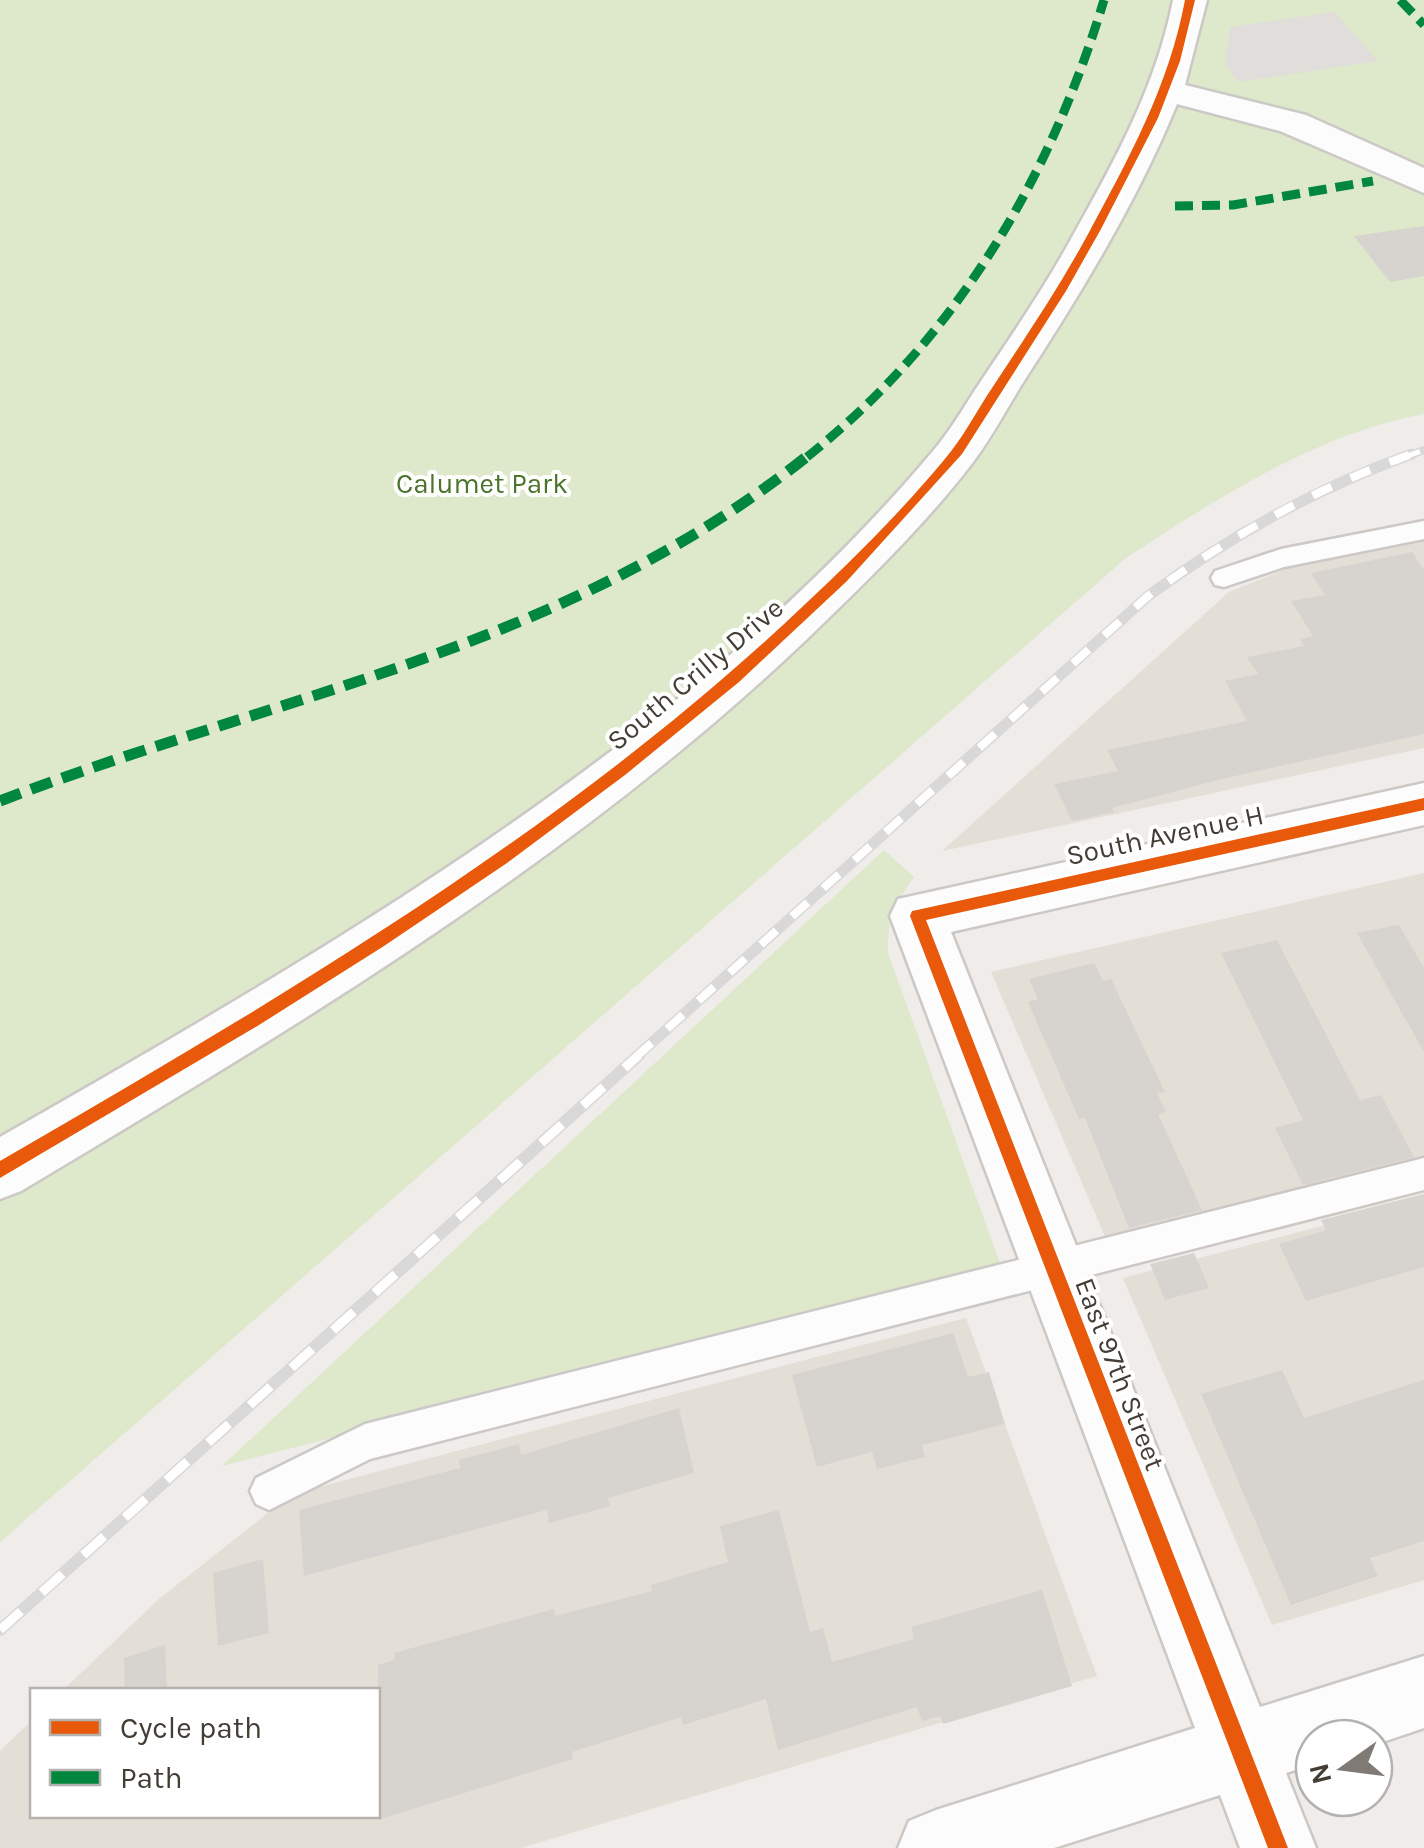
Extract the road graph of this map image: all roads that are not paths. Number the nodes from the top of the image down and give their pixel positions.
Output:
1 (1190, 0) edge
2 (1168, 91) junction
3 (1424, 182) edge
4 (1424, 530) edge
5 (1224, 578) dead end
6 (1424, 804) edge
7 (917, 916) joint
8 (0, 1170) edge
9 (1424, 1174) edge
10 (1052, 1268) junction
11 (269, 1491) dead end
12 (1424, 1692) edge
13 (1238, 1749) junction
14 (936, 1848) edge
15 (1278, 1848) edge

1 - 2 street, South Crilly Drive
2 - 3 street
2 - 8 street, South Crilly Drive
4 - 5 lane
6 - 7 street, South Avenue H
7 - 10 street, East 97th Street
9 - 10 lane
10 - 11 lane
10 - 13 street, East 97th Street
12 - 13 street
13 - 14 street
13 - 15 street, East 97th Street

